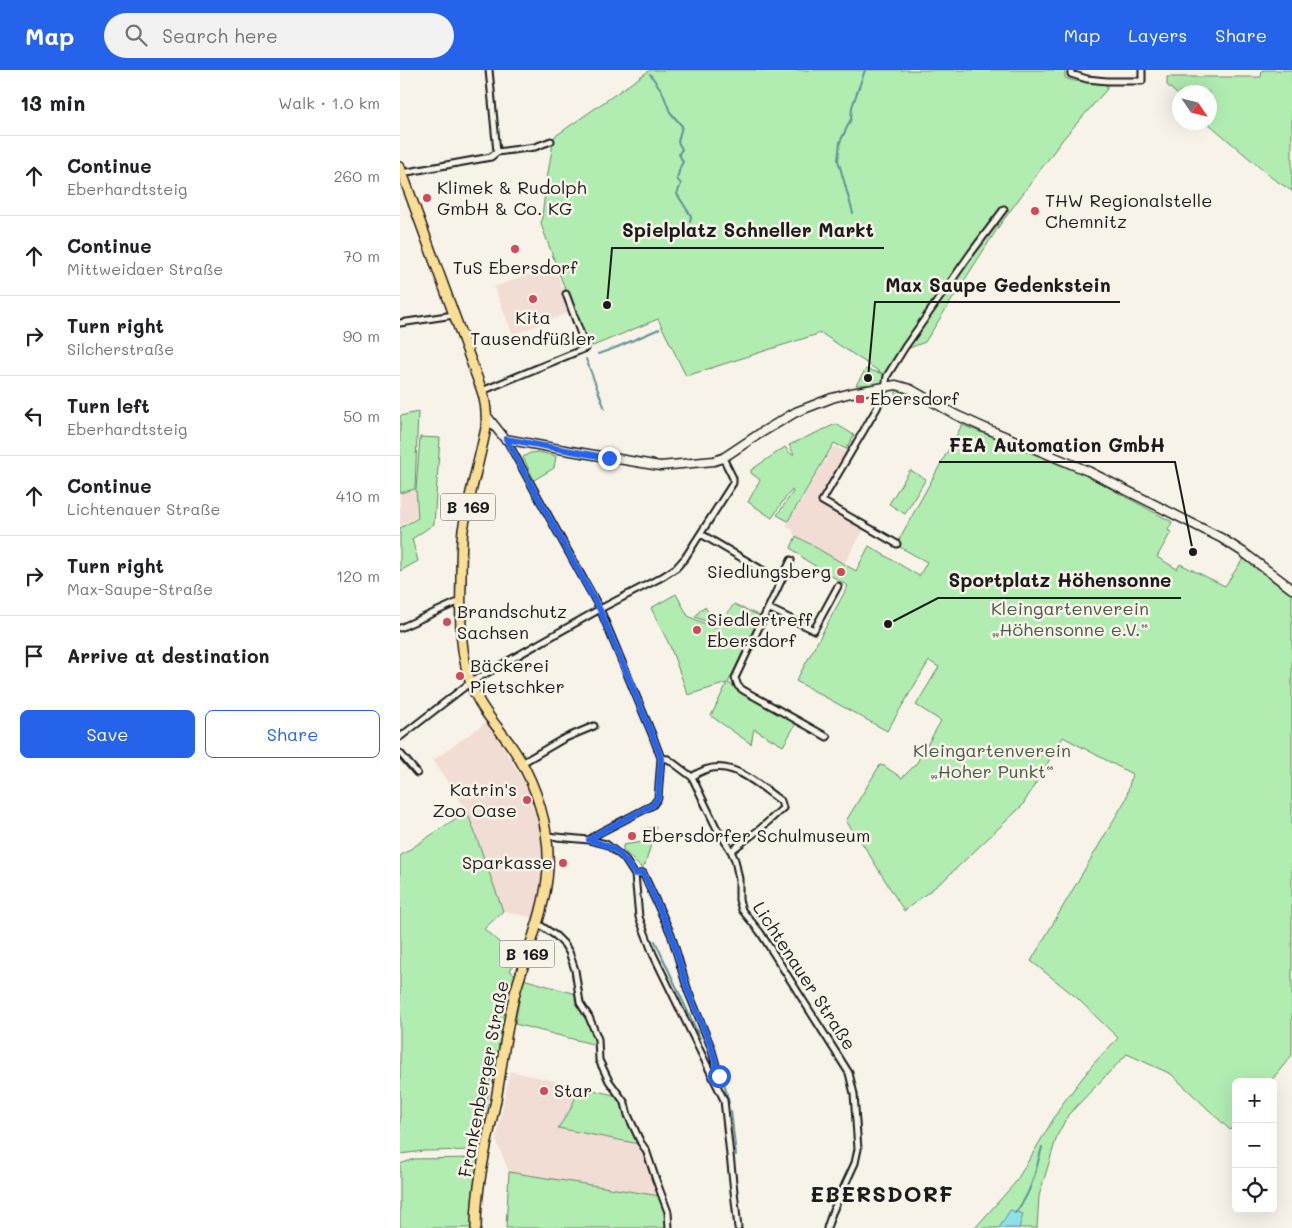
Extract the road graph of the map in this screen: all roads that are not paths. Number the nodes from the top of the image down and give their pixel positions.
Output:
1 (489, 70) edge
2 (1142, 70) edge
3 (1072, 72) edge
4 (552, 141) dead end
5 (497, 152) junction
6 (401, 170) edge
7 (1004, 209) dead end
8 (566, 294) dead end
9 (454, 315) junction
10 (400, 323) edge
11 (885, 388) junction
12 (482, 391) junction
13 (486, 415) junction
14 (506, 439) junction
15 (723, 458) junction
16 (701, 534) junction
17 (897, 544) dead end
18 (791, 560) dead end
19 (781, 581) junction
20 (838, 586) dead end
21 (1292, 589) edge
22 (460, 601) junction
23 (768, 608) junction
24 (600, 610) junction
25 (400, 628) edge
26 (470, 682) junction
27 (594, 726) dead end
28 (400, 737) edge
29 (828, 737) dead end
30 (400, 752) edge
31 (661, 758) junction
32 (522, 763) junction
33 (417, 774) dead end
34 (692, 777) junction
35 (546, 836) junction
36 (589, 840) junction
37 (731, 851) junction
38 (635, 874) junction
39 (537, 923) junction
40 (717, 1083) junction
41 (476, 1228) edge
42 (669, 1228) edge
43 (738, 1228) edge
44 (827, 1228) edge

1 - 5 street
2 - 3 street
4 - 5 street
5 - 6 street
6 - 9 main road, Frankenberger Straße
7 - 11 street
8 - 12 street
9 - 10 street
9 - 12 main road, Frankenberger Straße
11 - 15 street
11 - 17 street
11 - 21 street
12 - 13 main road, Frankenberger Straße
13 - 14 street
13 - 22 main road, Frankenberger Straße / B 169
14 - 15 street
14 - 24 street
15 - 16 street
16 - 19 street
16 - 24 street
18 - 19 street
19 - 23 street
20 - 23 street
22 - 25 street
22 - 26 main road, Frankenberger Straße / B 169
23 - 29 street
24 - 26 street
24 - 31 street
26 - 28 street
26 - 32 main road, Frankenberger Straße / B 169
27 - 32 street
30 - 33 street
31 - 34 street, Lichtenauer Straße
31 - 36 street
32 - 35 main road, Frankenberger Straße / B 169
34 - 37 street, Lichtenauer Straße
34 - 37 street
35 - 36 street
35 - 39 main road, Frankenberger Straße / B 169
36 - 38 street
37 - 44 street, Lichtenauer Straße
38 - 40 street
38 - 40 street
39 - 41 main road, Frankenberger Straße / B 169
39 - 42 street
40 - 43 street

